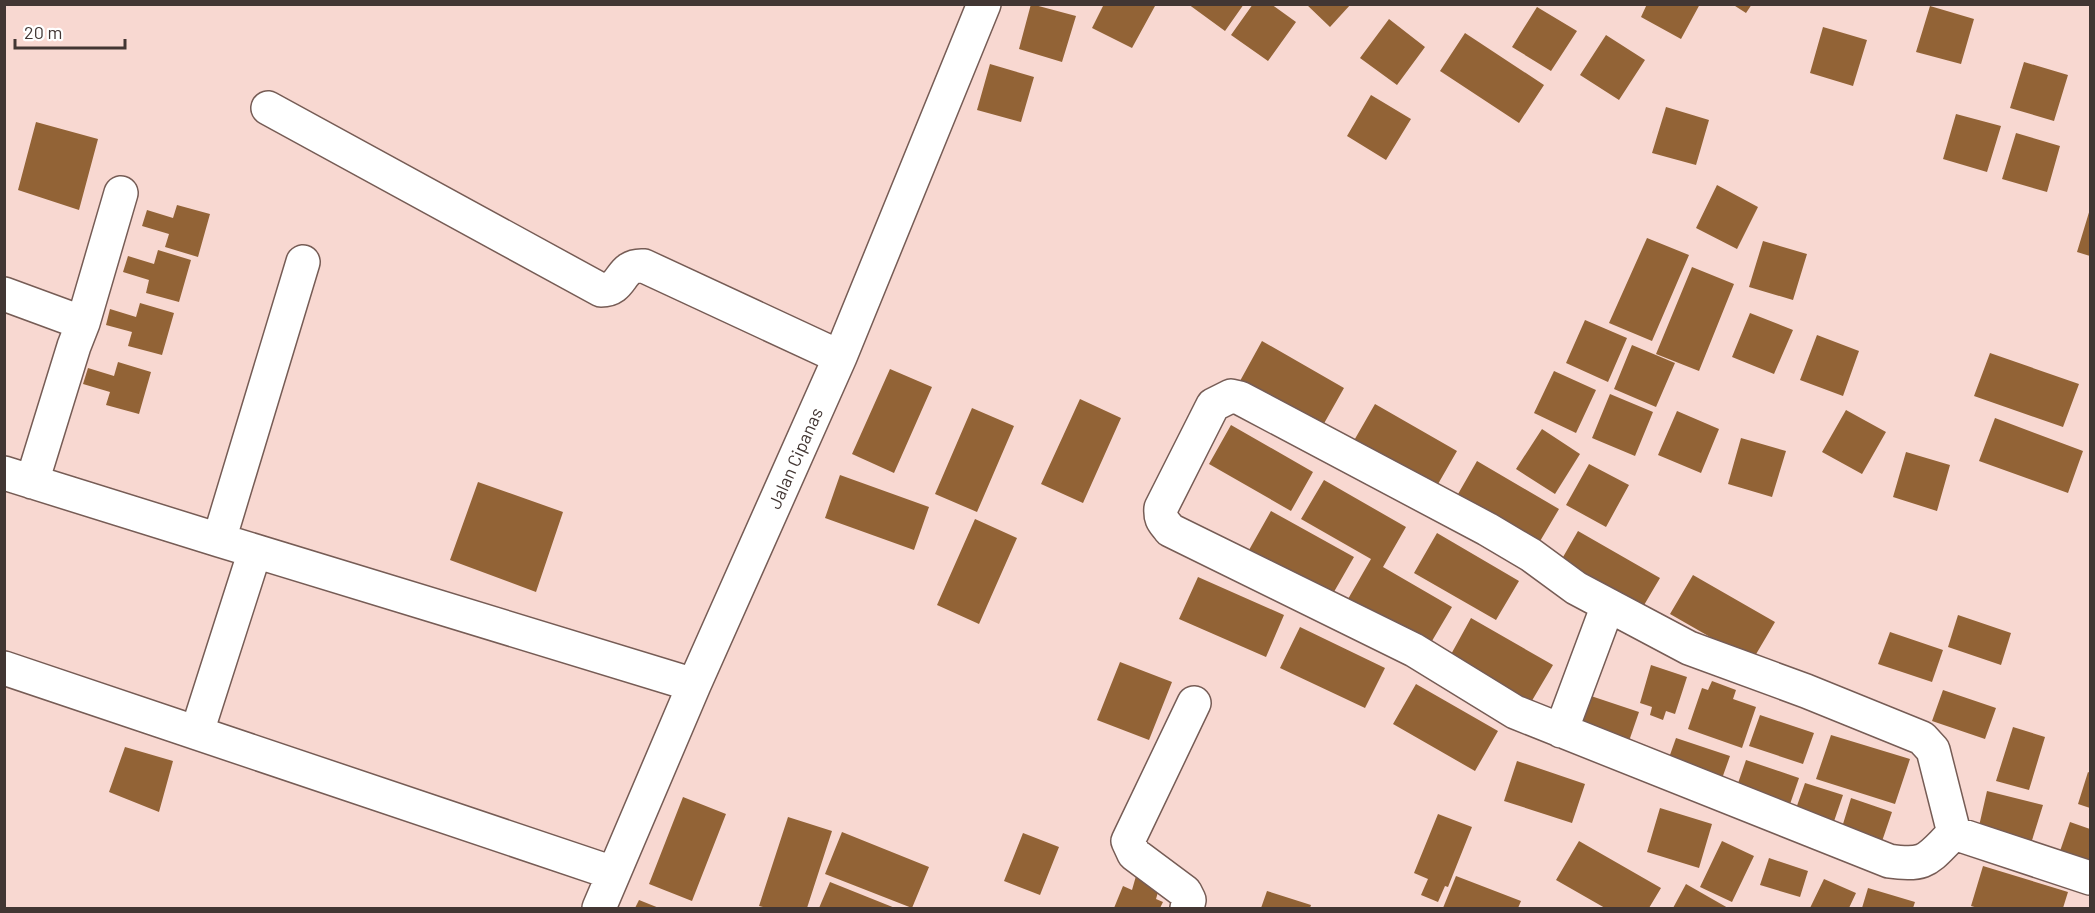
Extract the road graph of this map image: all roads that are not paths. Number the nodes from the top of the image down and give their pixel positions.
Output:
1 (984, 4) edge
2 (268, 108) dead end
3 (121, 193) dead end
4 (303, 262) dead end
5 (4, 294) edge
6 (83, 323) junction
7 (840, 357) junction
8 (18, 477) edge
9 (219, 540) junction
10 (255, 551) junction
11 (1608, 605) junction
12 (4, 668) edge
13 (694, 685) junction
14 (1194, 703) dead end
15 (1561, 731) junction
16 (197, 732) junction
17 (1954, 833) junction
18 (613, 873) junction
19 (2091, 878) edge
20 (599, 909) edge
21 (1187, 909) edge

1 - 7 street, Jalan Cipanas
2 - 7 street
3 - 6 street
4 - 9 street
5 - 6 street
6 - 8 street
7 - 13 street, Jalan Cipanas
8 - 9 street
9 - 10 street
10 - 13 street
10 - 16 street
11 - 15 street
11 - 15 street
11 - 17 street
12 - 16 street
13 - 18 street, Jalan Cipanas
14 - 21 street
15 - 17 street
16 - 18 street
17 - 19 street
18 - 20 street, Jalan Cipanas

